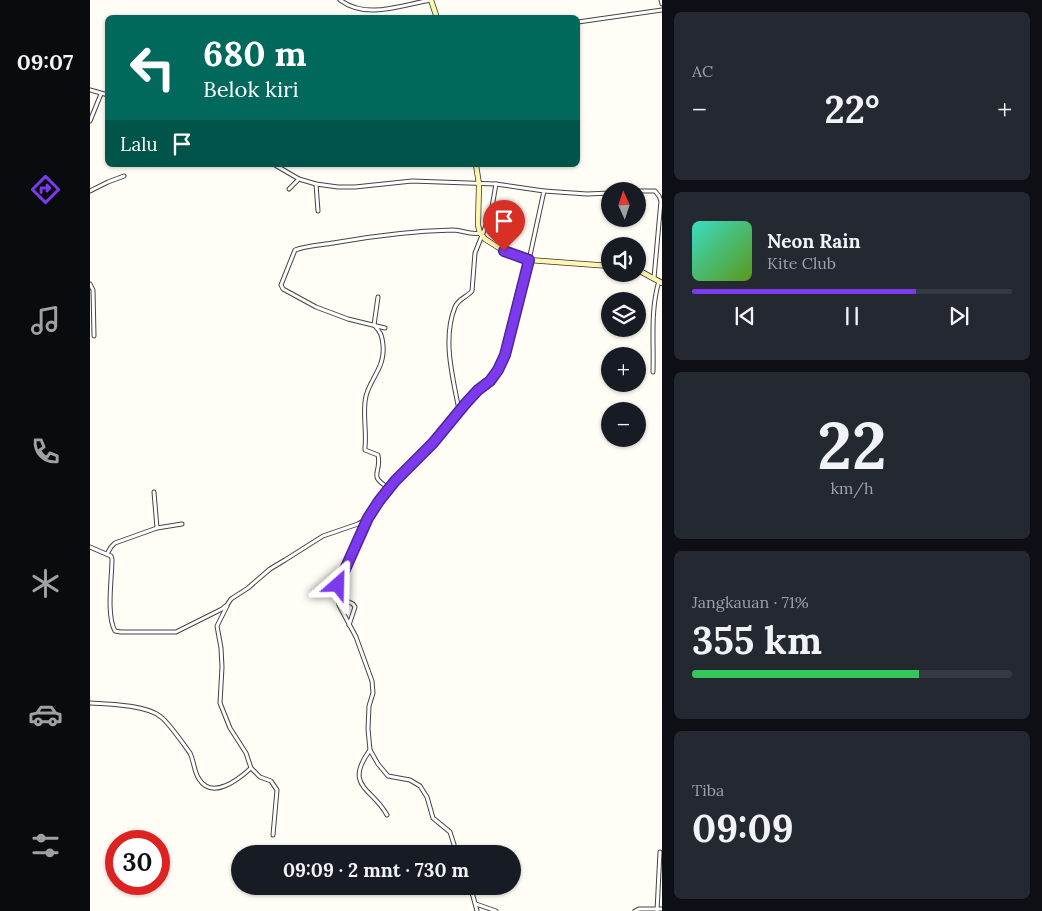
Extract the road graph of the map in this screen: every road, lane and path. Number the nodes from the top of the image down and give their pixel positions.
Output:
1 (340, 0) edge
2 (431, 0) edge
3 (661, 0) edge
4 (662, 4) edge
5 (662, 10) edge
6 (436, 15) edge
7 (580, 22) edge
8 (90, 90) edge
9 (101, 94) junction
10 (105, 95) edge
11 (90, 120) edge
12 (278, 167) edge
13 (476, 167) edge
14 (124, 176) dead end
15 (299, 179) junction
16 (316, 184) junction
17 (479, 184) junction
18 (496, 184) junction
19 (289, 189) dead end
20 (90, 191) edge
21 (544, 191) junction
22 (646, 191) edge
23 (601, 193) edge
24 (318, 211) dead end
25 (481, 235) junction
26 (529, 260) junction
27 (601, 266) edge
28 (646, 274) edge
29 (654, 278) junction
30 (660, 282) edge
31 (90, 284) edge
32 (378, 297) dead end
33 (374, 325) junction
34 (385, 328) dead end
35 (94, 336) dead end
36 (653, 372) dead end
37 (459, 410) junction
38 (389, 488) junction
39 (154, 492) dead end
40 (368, 518) junction
41 (182, 524) dead end
42 (157, 528) junction
43 (90, 547) edge
44 (108, 554) junction
45 (336, 595) junction
46 (227, 605) junction
47 (349, 625) junction
48 (90, 703) edge
49 (370, 750) junction
50 (251, 768) junction
51 (387, 815) dead end
52 (274, 835) dead end
53 (454, 845) edge
54 (660, 852) dead end
55 (661, 870) edge
56 (472, 895) edge
57 (475, 903) junction
58 (662, 909) edge
59 (657, 910) edge
60 (476, 911) edge
61 (496, 911) edge
62 (635, 911) edge

1 - 2 street
2 - 6 street
3 - 4 street
5 - 7 street
8 - 9 street
9 - 10 street
9 - 11 street
12 - 15 street
13 - 17 street
14 - 20 street
15 - 16 street
15 - 19 street
16 - 17 street
16 - 24 street
17 - 18 street
17 - 25 street
18 - 21 street
18 - 25 street
21 - 23 street
21 - 26 street
22 - 29 street
25 - 26 street
25 - 33 street
25 - 37 street
26 - 27 street
26 - 37 street
28 - 29 street
29 - 30 street
30 - 36 street
31 - 35 street
32 - 33 street
33 - 34 street
33 - 38 street
37 - 38 street
38 - 40 street
39 - 42 street
40 - 45 street
40 - 46 street
41 - 42 street
42 - 44 street
43 - 44 street
44 - 46 street
45 - 47 street
45 - 47 street
46 - 50 street
47 - 49 street
48 - 50 street
49 - 51 street
49 - 53 street
50 - 52 street
54 - 55 street
55 - 59 street
56 - 57 street
57 - 60 street
57 - 61 street
58 - 59 street
59 - 62 street

